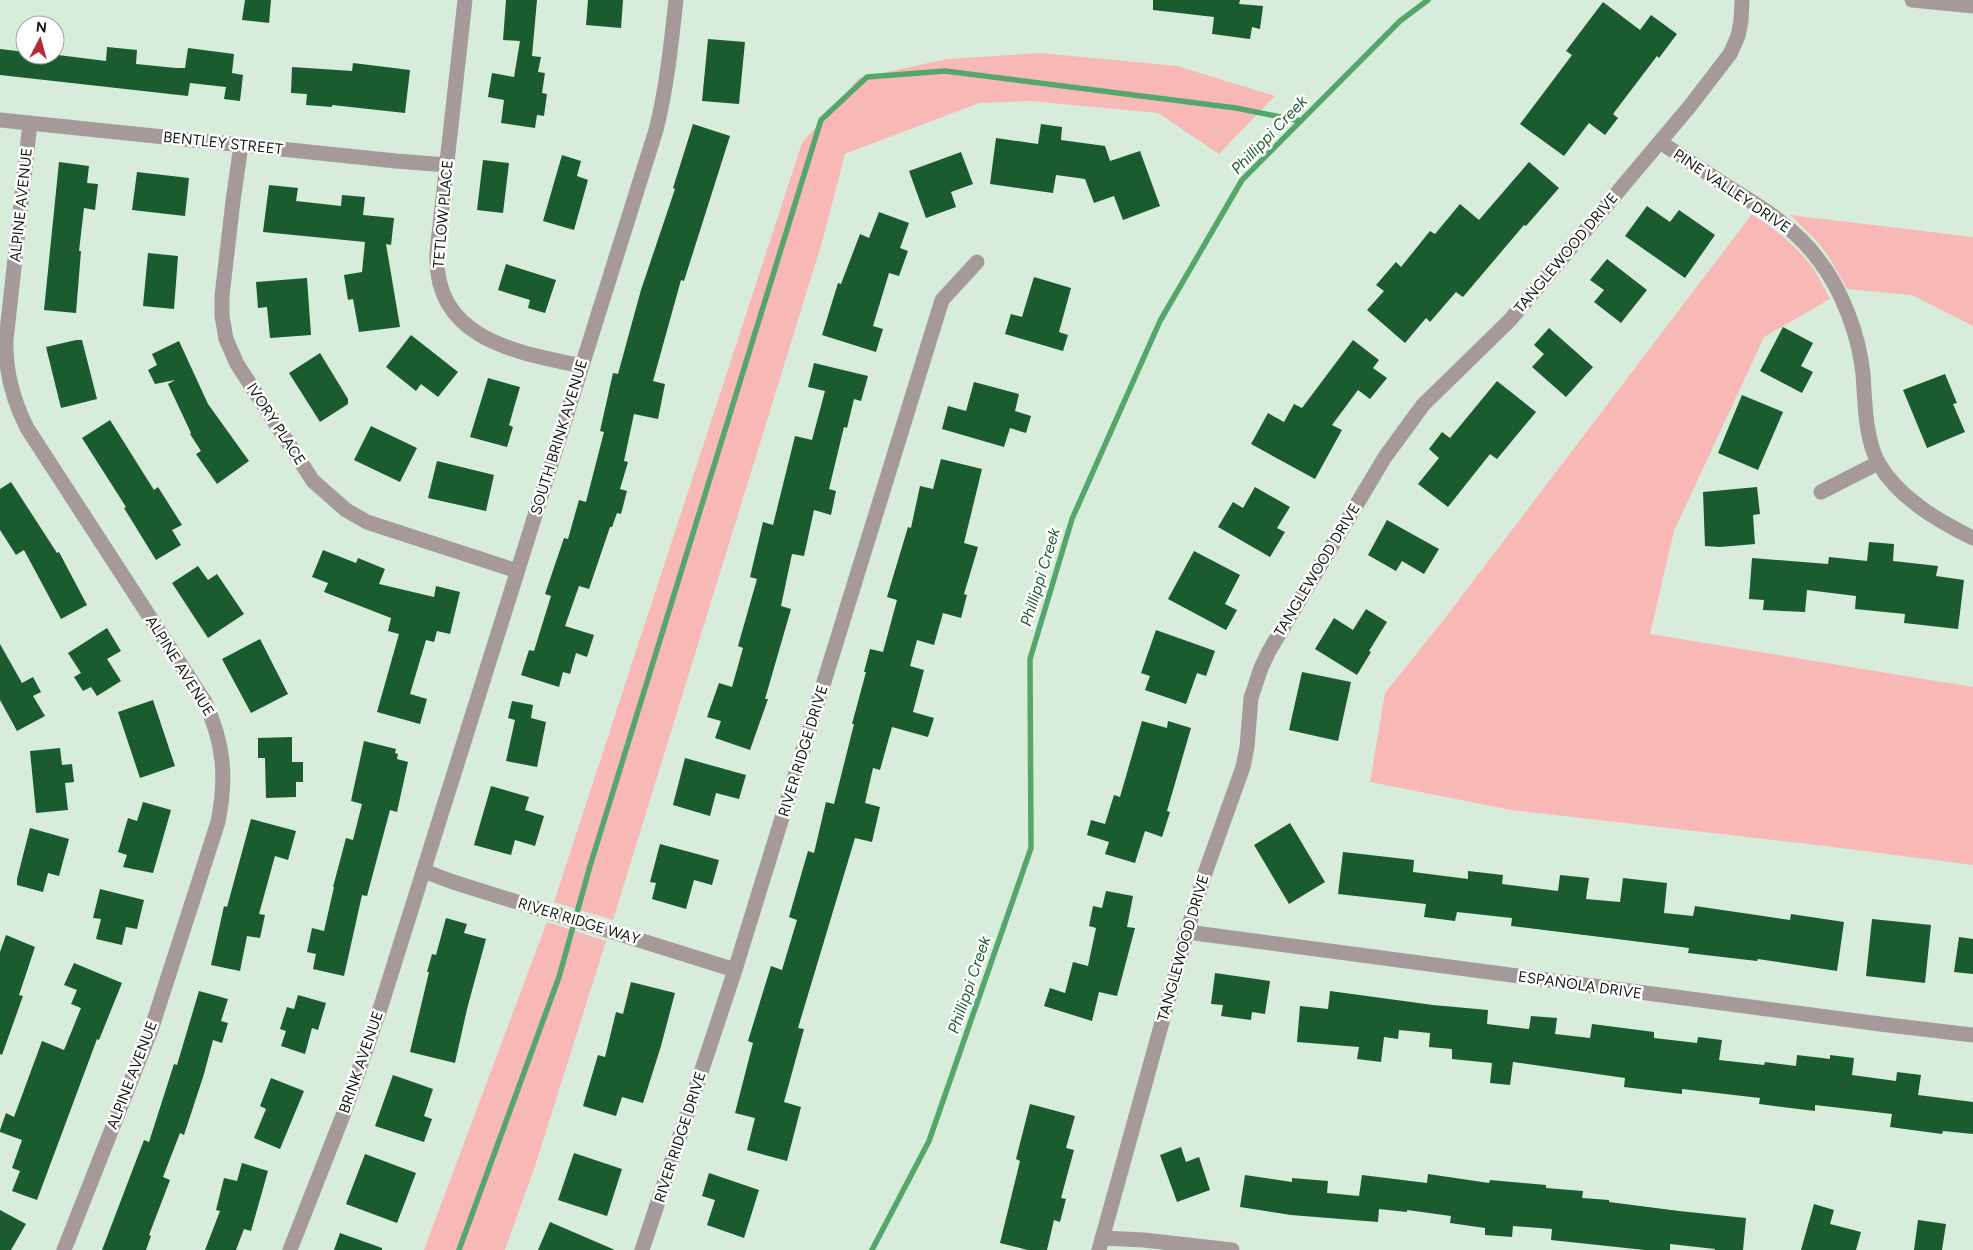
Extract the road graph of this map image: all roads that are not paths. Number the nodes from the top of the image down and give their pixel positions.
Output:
1 (465, 0) edge
2 (676, 0) edge
3 (1912, 0) edge
4 (1742, 1) edge
5 (1973, 6) edge
6 (0, 120) edge
7 (30, 123) junction
8 (1660, 142) junction
9 (241, 145) junction
10 (447, 165) junction
11 (977, 262) dead end
12 (582, 366) junction
13 (1878, 463) junction
14 (1821, 492) dead end
15 (1973, 538) edge
16 (517, 571) junction
17 (424, 871) junction
18 (1186, 932) junction
19 (735, 970) junction
20 (1973, 1035) edge
21 (1100, 1244) edge
22 (64, 1250) edge
23 (290, 1250) edge
24 (642, 1250) edge
25 (1232, 1250) edge

1 - 10 street, TETLOW PLACE
2 - 12 street, SOUTH BRINK AVENUE
3 - 5 street
4 - 8 street, TANGLEWOOD DRIVE
6 - 7 street, BENTLEY STREET
7 - 9 street, BENTLEY STREET
7 - 22 street, ALPINE AVENUE
8 - 13 street, PINE VALLEY DRIVE
8 - 18 street, TANGLEWOOD DRIVE
9 - 10 street, BENTLEY STREET
9 - 16 street, IVORY PLACE
10 - 12 street, TETLOW PLACE
11 - 19 street, RIVER RIDGE DRIVE
12 - 16 street, SOUTH BRINK AVENUE
13 - 14 street
13 - 15 street, PINE VALLEY DRIVE
16 - 17 street, SOUTH BRINK AVENUE
17 - 19 street, RIVER RIDGE WAY
17 - 23 street, BRINK AVENUE
18 - 20 street, ESPANOLA DRIVE
18 - 21 street, TANGLEWOOD DRIVE
19 - 24 street, RIVER RIDGE DRIVE
21 - 25 street

